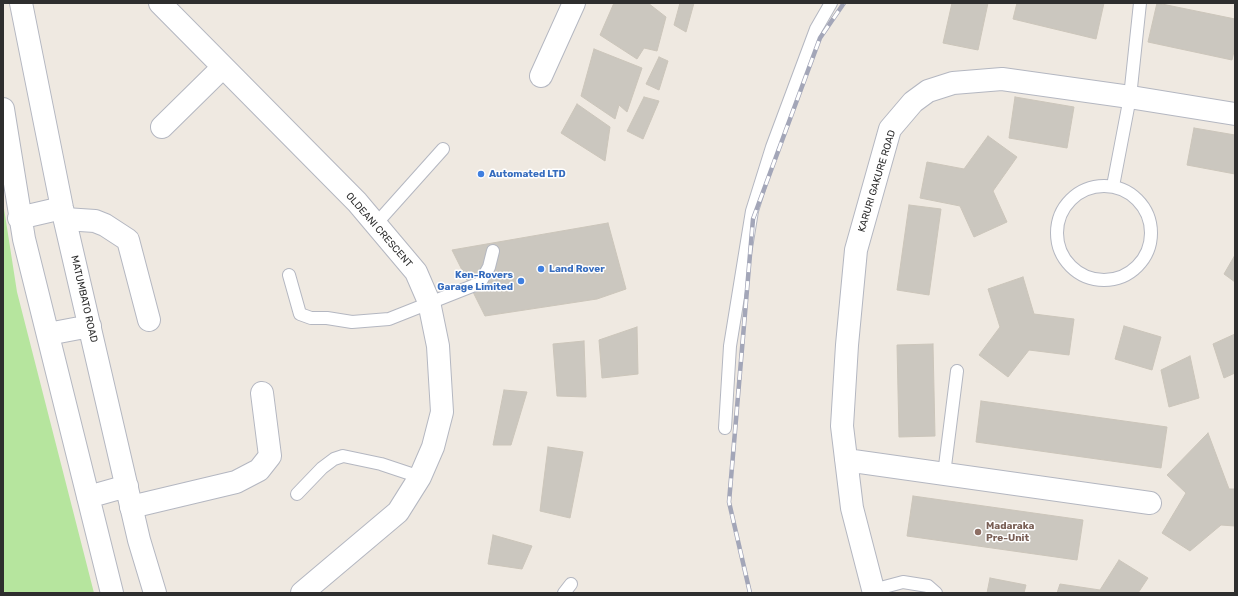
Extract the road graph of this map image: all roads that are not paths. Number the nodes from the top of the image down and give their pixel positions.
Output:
1 (21, 3) edge
2 (160, 3) edge
3 (574, 3) edge
4 (831, 3) edge
5 (1140, 3) edge
6 (223, 67) junction
7 (541, 76) dead end
8 (1130, 97) junction
9 (3, 109) edge
10 (1235, 114) edge
11 (162, 127) dead end
12 (443, 149) dead end
13 (1113, 186) junction
14 (63, 213) junction
15 (20, 218) junction
16 (375, 225) junction
17 (493, 251) dead end
18 (289, 275) dead end
19 (429, 302) junction
20 (149, 320) dead end
21 (90, 326) junction
22 (48, 334) junction
23 (957, 371) dead end
24 (262, 393) dead end
25 (725, 428) dead end
26 (846, 460) junction
27 (944, 474) junction
28 (420, 477) junction
29 (127, 486) junction
30 (297, 494) dead end
31 (88, 497) junction
32 (1150, 503) dead end
33 (131, 507) junction
34 (874, 592) edge
35 (112, 593) edge
36 (155, 593) edge
37 (302, 593) edge
38 (936, 593) edge

1 - 14 street, MATUMBATO ROAD
2 - 6 street, OLDEANI CRESCENT
3 - 7 street
4 - 25 lane
5 - 8 lane
6 - 11 street
6 - 16 street, OLDEANI CRESCENT
8 - 10 street, KARURI GAKURE ROAD
8 - 13 lane
8 - 26 street, KARURI GAKURE ROAD
9 - 15 street
12 - 16 lane
13 - 13 lane
14 - 15 street
14 - 20 street
14 - 21 street, MATUMBATO ROAD
15 - 22 street
16 - 19 street, OLDEANI CRESCENT
17 - 19 lane
18 - 19 lane
19 - 28 street, OLDEANI CRESCENT
21 - 22 street
21 - 29 street, MATUMBATO ROAD
22 - 31 street
23 - 27 lane
24 - 33 street
26 - 27 street
26 - 34 street, KARURI GAKURE ROAD
27 - 32 street
28 - 30 lane
28 - 37 street, OLDEANI CRESCENT
29 - 31 street
29 - 33 street, MATUMBATO ROAD
31 - 35 street
33 - 36 street, MATUMBATO ROAD
34 - 38 lane

